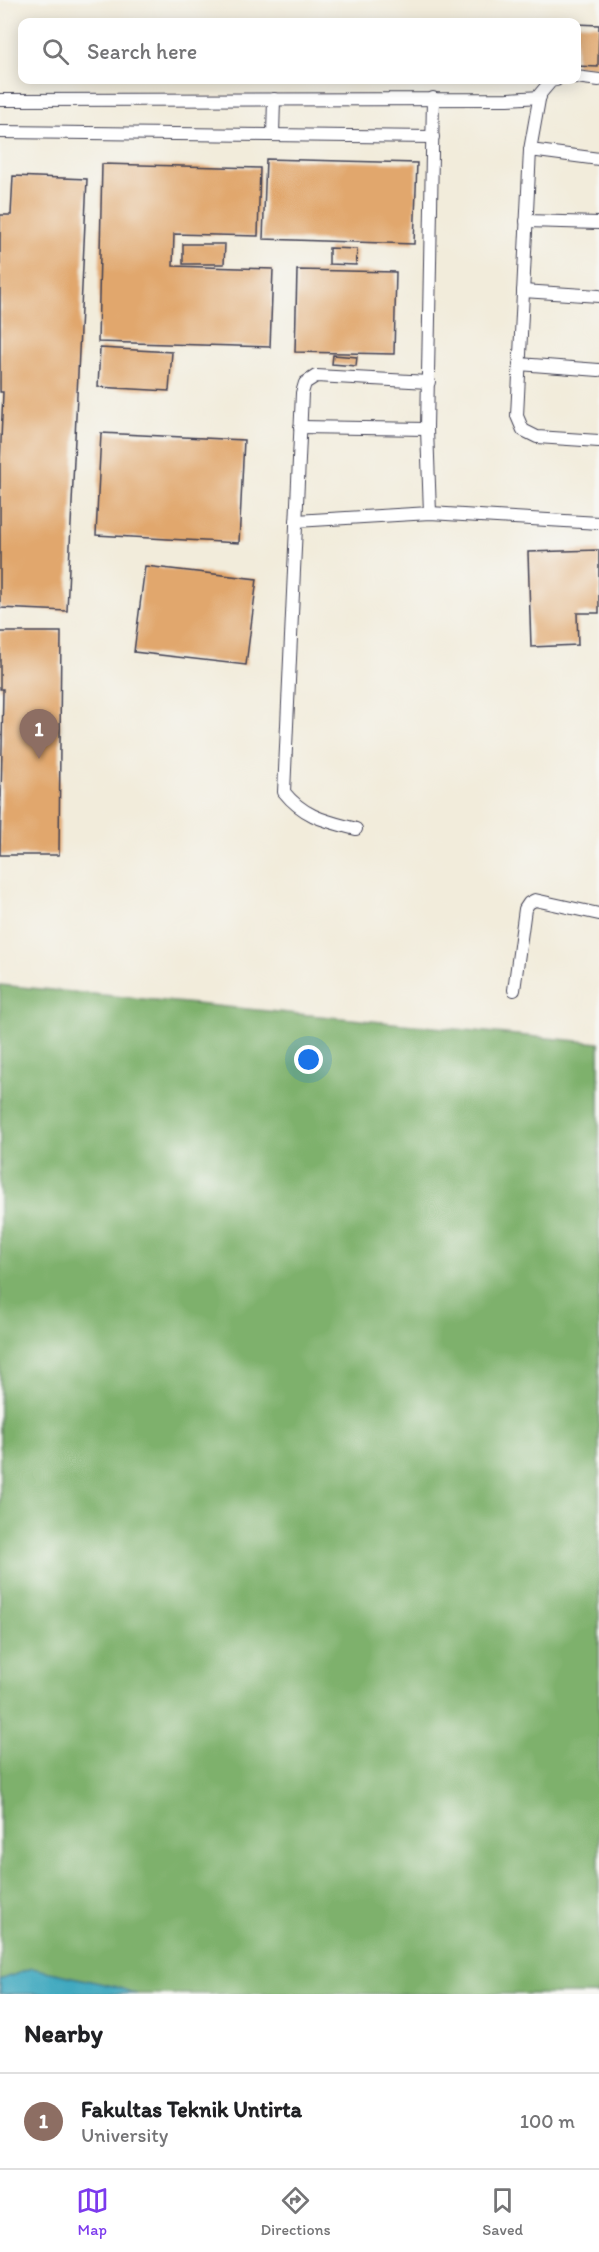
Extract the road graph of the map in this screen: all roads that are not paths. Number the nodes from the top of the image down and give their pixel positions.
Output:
1 (581, 78) edge
2 (599, 80) edge
3 (549, 84) edge
4 (540, 97) junction
5 (433, 98) junction
6 (274, 99) junction
7 (0, 100) edge
8 (0, 132) edge
9 (273, 135) junction
10 (433, 137) junction
11 (531, 150) junction
12 (599, 159) edge
13 (526, 221) junction
14 (599, 223) edge
15 (523, 291) junction
16 (599, 297) edge
17 (519, 364) junction
18 (599, 370) edge
19 (429, 382) junction
20 (300, 427) junction
21 (428, 429) junction
22 (599, 441) edge
23 (430, 513) junction
24 (296, 521) junction
25 (599, 523) edge
26 (356, 829) dead end
27 (599, 914) edge
28 (514, 990) dead end

1 - 2 lane
3 - 4 lane
4 - 5 lane
4 - 11 lane
5 - 6 lane
5 - 10 lane
6 - 7 lane
6 - 9 lane
8 - 9 lane
9 - 10 lane
10 - 19 lane
11 - 12 lane
11 - 13 lane
13 - 14 lane
13 - 15 lane
15 - 16 lane
15 - 17 lane
17 - 18 lane
17 - 22 lane
19 - 20 lane
19 - 21 lane
20 - 21 lane
20 - 24 lane
21 - 23 lane
23 - 24 lane
23 - 25 lane
24 - 26 lane
27 - 28 lane

